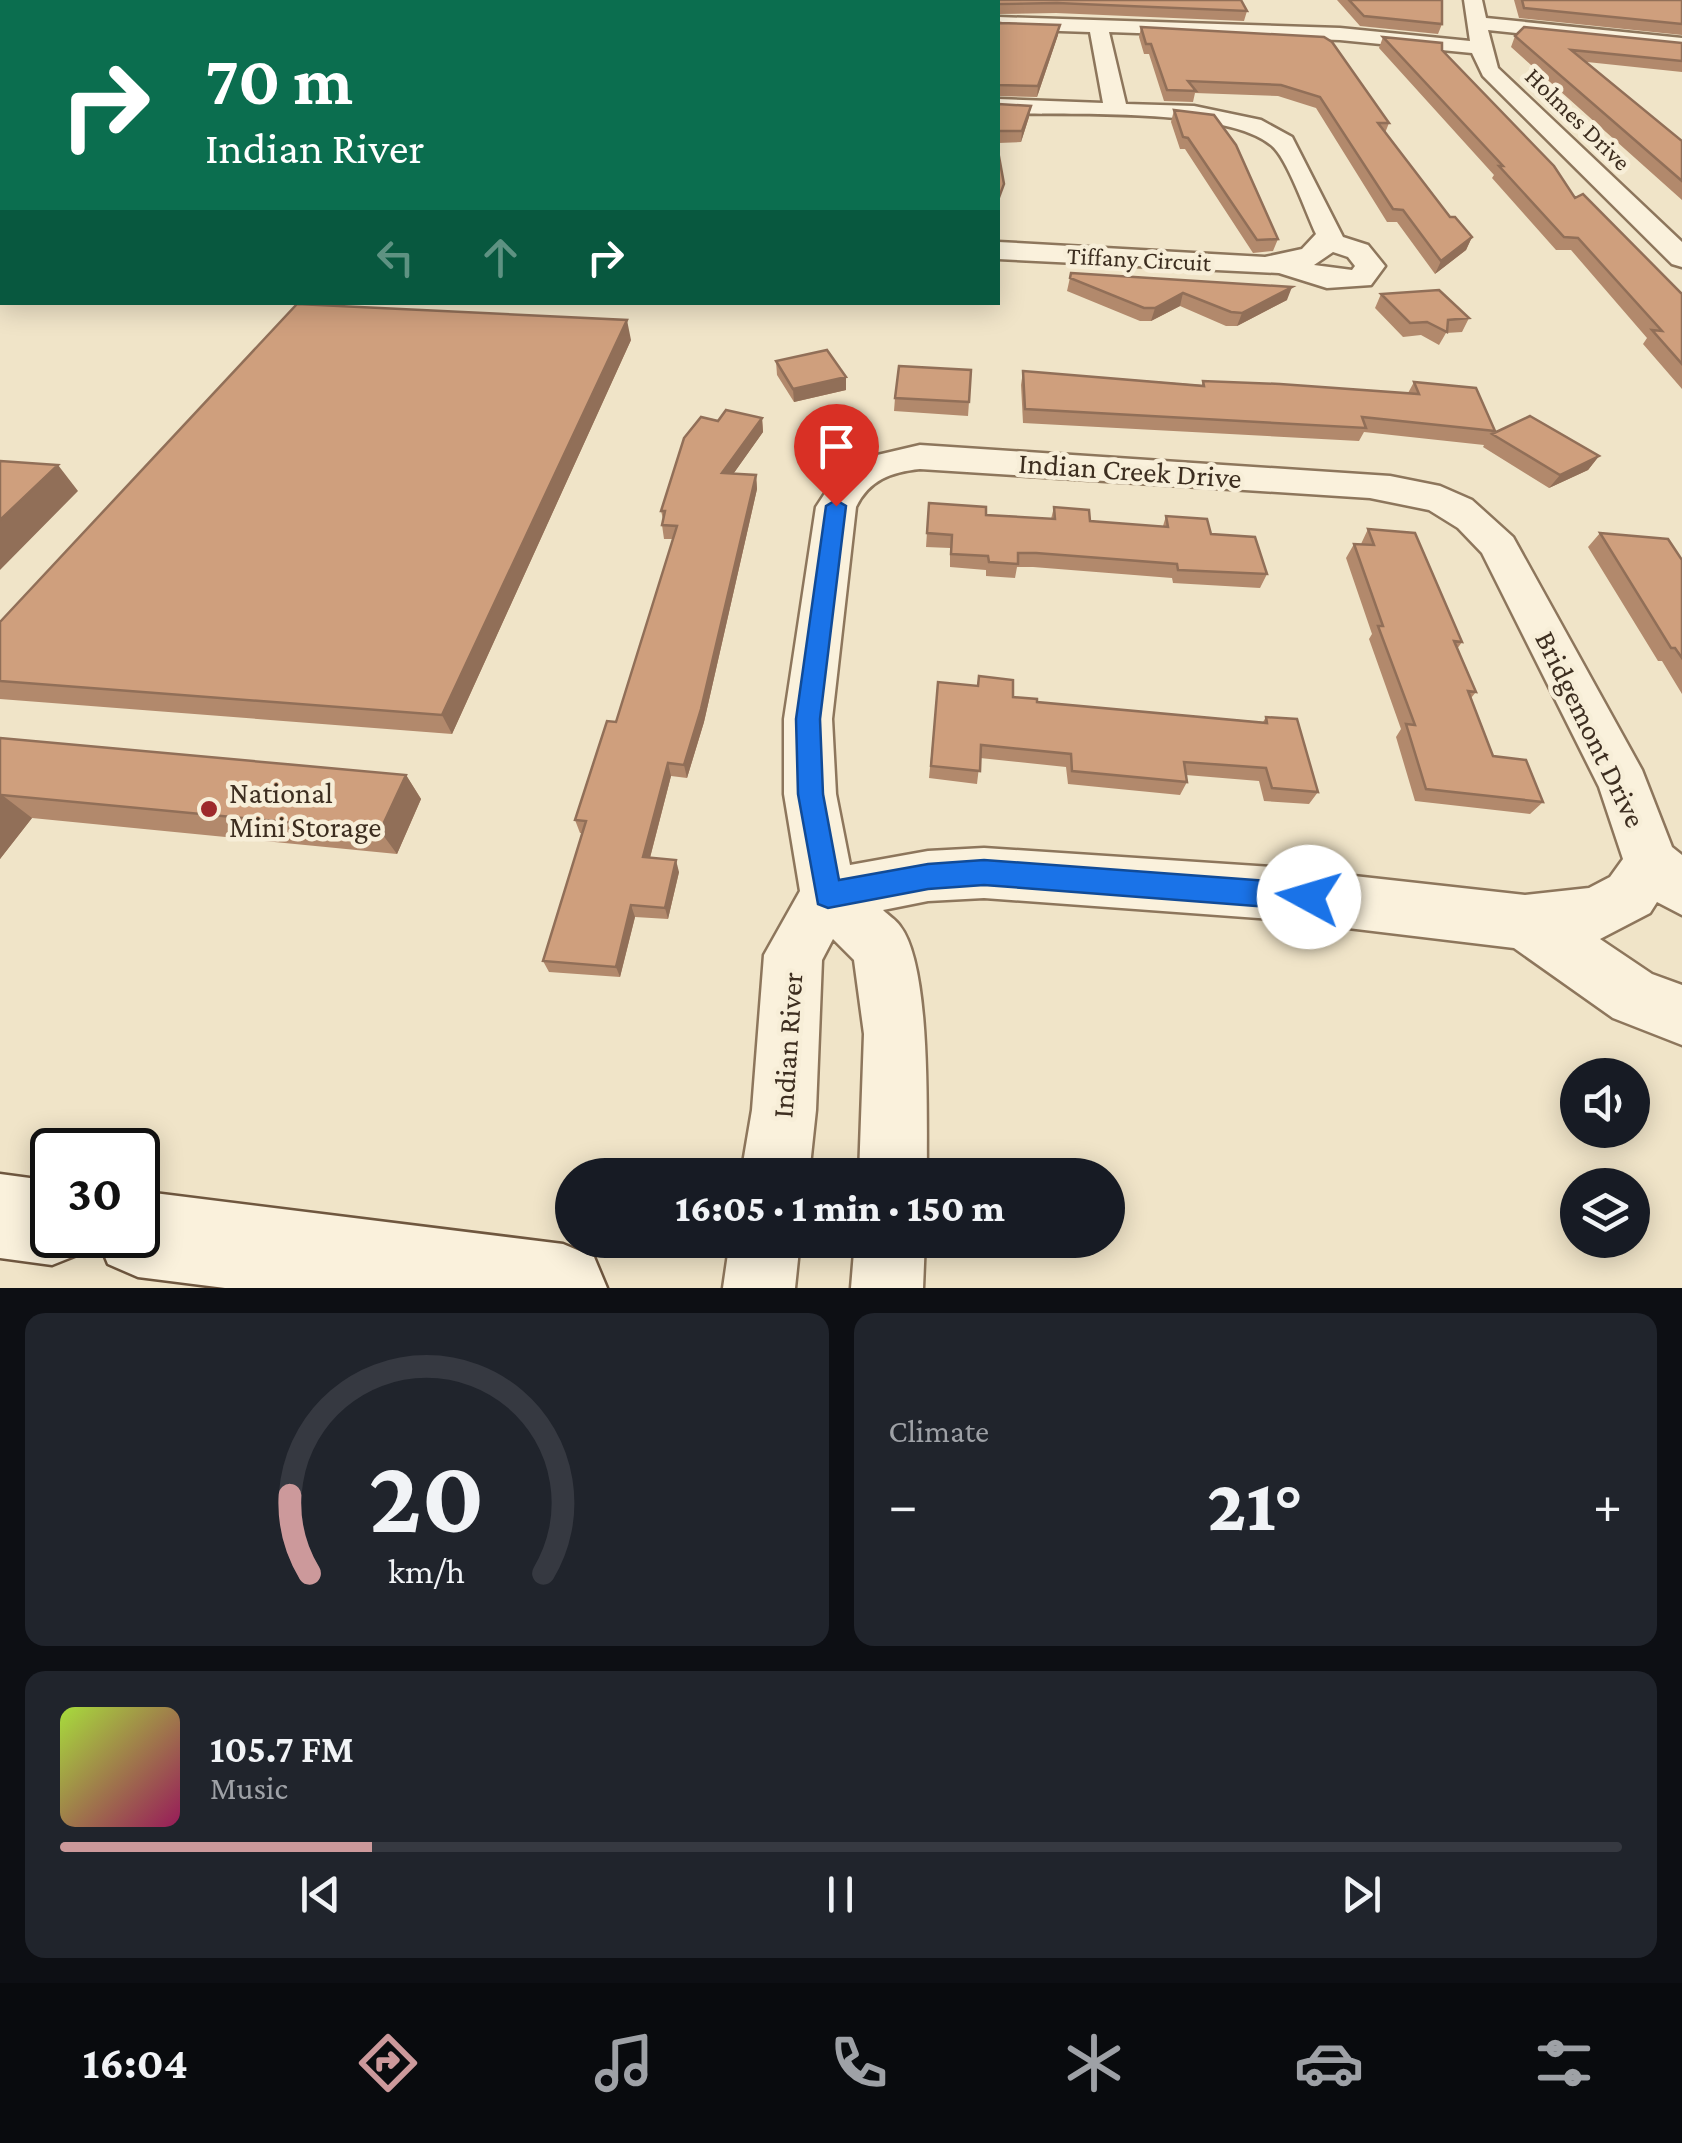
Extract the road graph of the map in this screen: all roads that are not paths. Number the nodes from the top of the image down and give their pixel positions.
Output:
1 (1275, 13) dead end
2 (1000, 23) edge
3 (1477, 24) edge
4 (1098, 26) junction
5 (1288, 32) junction
6 (1682, 44) edge
7 (1000, 106) edge
8 (1116, 110) junction
9 (1328, 241) junction
10 (1000, 251) edge
11 (1682, 258) edge
12 (1280, 264) junction
13 (1445, 499) joint
14 (1667, 876) edge
15 (828, 895) junction
16 (1525, 922) junction
17 (1682, 1015) edge
18 (777, 1158) edge
19 (893, 1158) edge
20 (0, 1216) edge
21 (30, 1220) edge
22 (160, 1237) edge
23 (762, 1258) edge
24 (889, 1258) edge
25 (563, 1288) edge
26 (758, 1288) edge
27 (887, 1288) edge

1 - 5 street
2 - 4 street
3 - 5 street
3 - 6 street
3 - 11 street, Holmes Drive
4 - 5 street
4 - 8 street
7 - 8 street
8 - 9 street
9 - 12 street, Tiffany Circuit
9 - 12 street, Tiffany Circuit
10 - 12 street, Tiffany Circuit
13 - 14 street, Bridgemont Drive
13 - 15 street, Indian Creek Drive
14 - 16 street, Bridgemont Drive
15 - 16 street, Bridgemont Drive
15 - 18 street, Indian River
15 - 19 street
16 - 17 street
20 - 21 main road
22 - 25 main road
23 - 26 street
24 - 27 street

